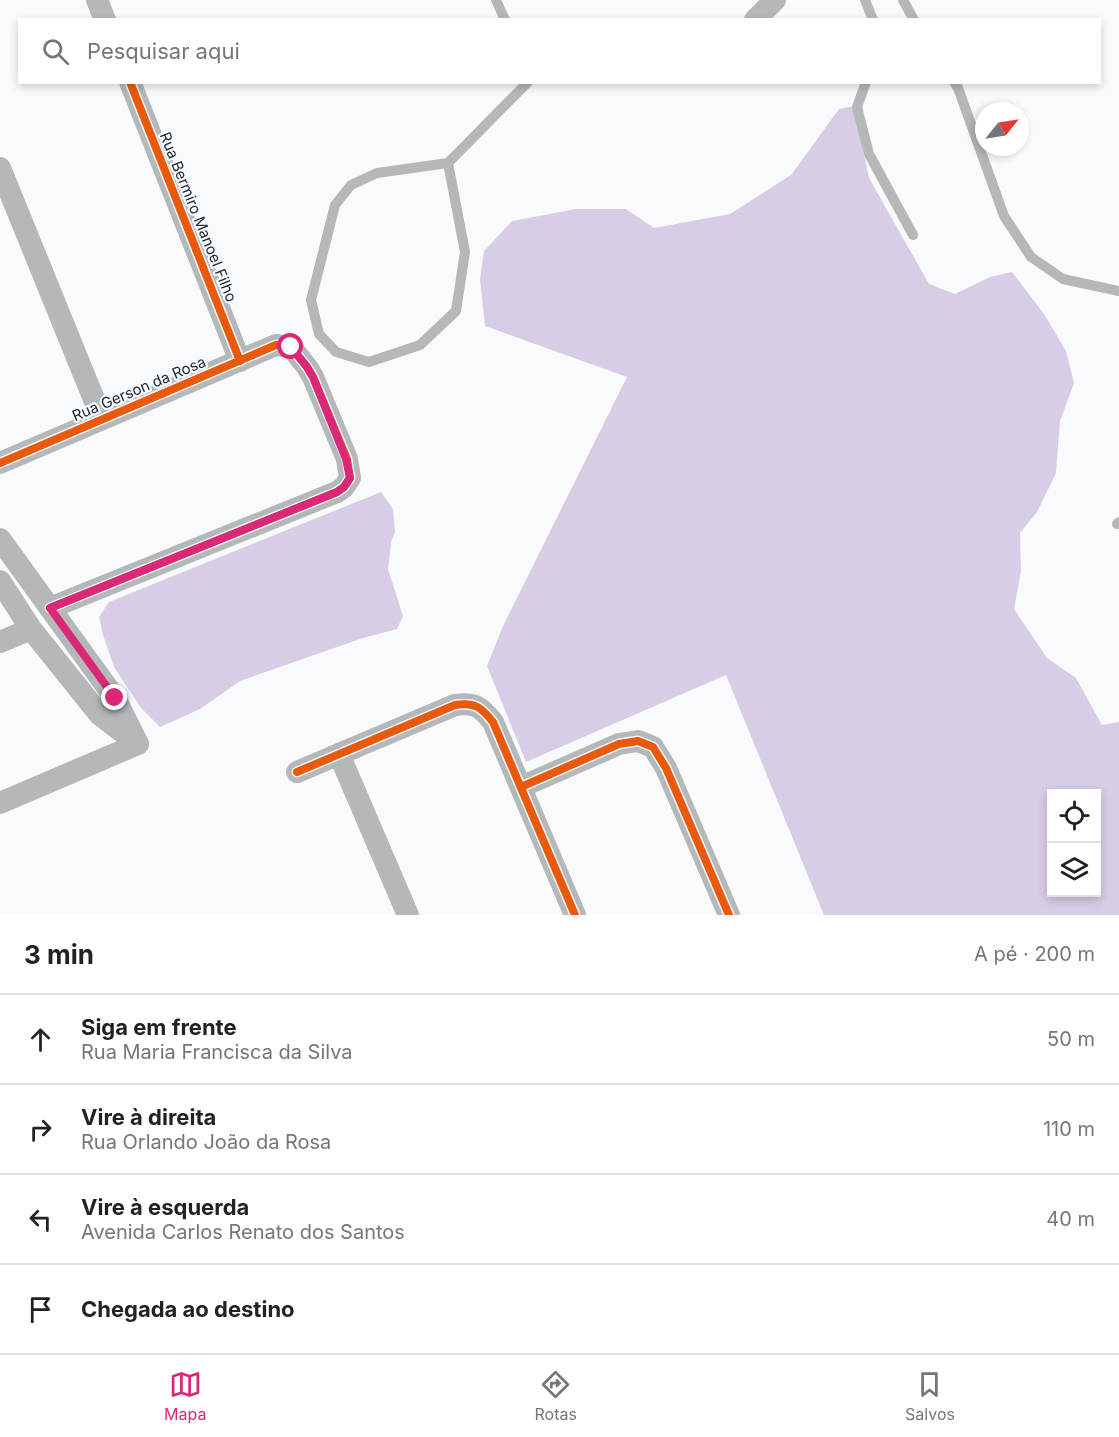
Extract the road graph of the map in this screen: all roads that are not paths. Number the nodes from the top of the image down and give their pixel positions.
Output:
1 (98, 0) edge
2 (496, 0) edge
3 (775, 0) edge
4 (865, 0) edge
5 (903, 0) edge
6 (104, 18) edge
7 (504, 18) edge
8 (756, 18) edge
9 (872, 18) edge
10 (913, 18) edge
11 (131, 84) edge
12 (526, 84) edge
13 (865, 84) edge
14 (955, 84) edge
15 (448, 163) junction
16 (0, 168) edge
17 (913, 235) dead end
18 (1119, 291) edge
19 (240, 360) junction
20 (102, 419) junction
21 (0, 463) edge
22 (0, 539) edge
23 (0, 581) edge
24 (50, 608) junction
25 (31, 628) junction
26 (0, 642) edge
27 (138, 744) junction
28 (339, 754) junction
29 (297, 772) dead end
30 (520, 787) junction
31 (0, 803) edge
32 (408, 915) edge
33 (574, 915) edge
34 (729, 915) edge

1 - 6 street
2 - 7 lane
3 - 8 street
4 - 9 lane
5 - 10 lane
11 - 19 street, Rua Bermiro Manoel Filho
12 - 15 lane
13 - 17 lane
14 - 18 lane
15 - 15 lane
16 - 20 street
19 - 20 street, Rua Gerson da Rosa
19 - 24 street, Rua Gerson da Rosa
20 - 21 street, Rua Gerson da Rosa
22 - 24 street
23 - 25 street
24 - 27 street
25 - 26 street
25 - 27 street
27 - 31 street
28 - 29 street
28 - 30 street
28 - 32 street
30 - 33 street
30 - 34 street

